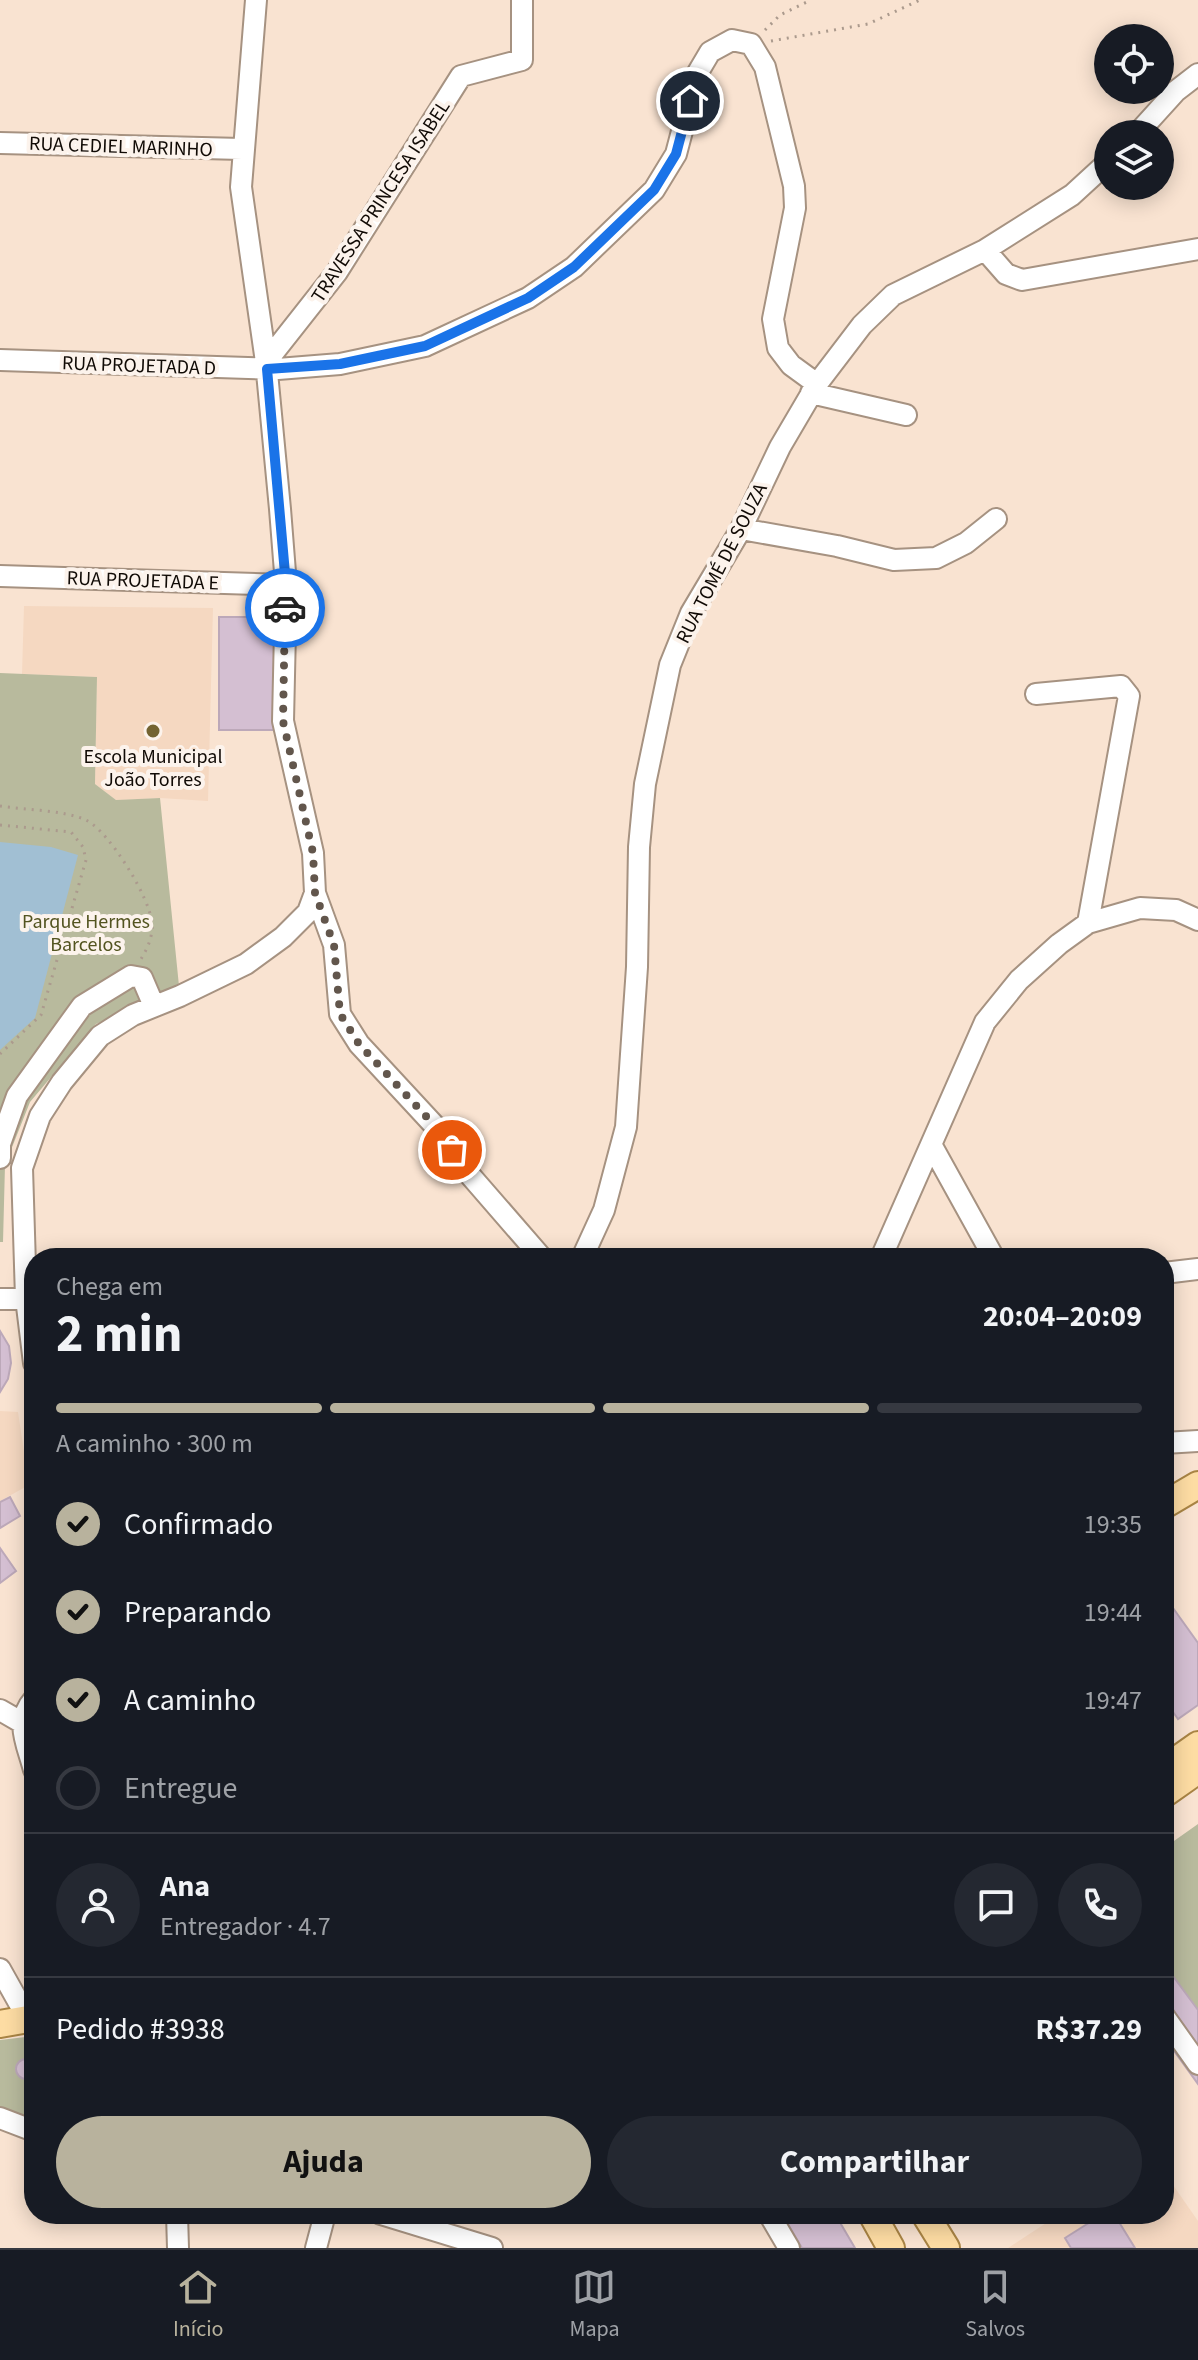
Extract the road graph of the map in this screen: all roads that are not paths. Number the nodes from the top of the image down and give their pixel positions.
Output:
1 (256, 0) edge
2 (522, 0) edge
3 (1198, 74) edge
4 (1150, 120) edge
5 (0, 143) edge
6 (242, 149) junction
7 (1094, 175) edge
8 (1198, 249) edge
9 (985, 250) junction
10 (0, 360) edge
11 (270, 367) junction
12 (814, 388) junction
13 (906, 415) dead end
14 (996, 519) dead end
15 (741, 529) junction
16 (0, 576) edge
17 (286, 585) junction
18 (1036, 694) dead end
19 (315, 893) junction
20 (1198, 920) edge
21 (1088, 923) junction
22 (154, 1006) junction
23 (932, 1146) junction
24 (0, 1158) edge
25 (27, 1248) edge
26 (533, 1248) edge
27 (587, 1248) edge
28 (885, 1248) edge
29 (988, 1248) edge
30 (1198, 1269) edge
31 (1174, 1272) edge
32 (24, 1297) edge
33 (0, 1299) edge
34 (1198, 1441) edge
35 (1174, 1442) edge
36 (1198, 1485) edge
37 (1174, 1499) edge
38 (0, 1710) edge
39 (24, 1715) edge
40 (21, 1722) junction
41 (24, 1733) edge
42 (1198, 1745) edge
43 (1198, 1770) edge
44 (1174, 1772) edge
45 (1174, 1778) edge
46 (0, 1969) edge
47 (24, 2007) edge
48 (24, 2019) edge
49 (0, 2024) edge
50 (1174, 2030) edge
51 (1198, 2064) edge
52 (0, 2118) edge
53 (24, 2127) edge
54 (177, 2224) edge
55 (322, 2224) edge
56 (434, 2224) edge
57 (775, 2224) edge
58 (878, 2224) edge
59 (931, 2224) edge
60 (178, 2248) edge
61 (316, 2248) edge
62 (492, 2248) edge
63 (789, 2248) edge
64 (891, 2248) edge
65 (946, 2248) edge

1 - 6 street
2 - 11 street, TRAVESSA PRINCESA ISABEL
3 - 4 street
5 - 6 street, RUA CEDIEL MARINHO
6 - 11 street
7 - 9 street, RUA TOMÉ DE SOUZA
8 - 9 street
9 - 12 street, RUA TOMÉ DE SOUZA
10 - 11 street, RUA PROJETADA D
11 - 12 street, RUA PROJETADA D
11 - 17 street
12 - 13 street
12 - 15 street, RUA TOMÉ DE SOUZA
14 - 15 street
15 - 27 street, RUA TOMÉ DE SOUZA
16 - 17 street, RUA PROJETADA E
17 - 19 street
18 - 21 street
19 - 22 street
19 - 26 street
20 - 21 street
21 - 23 street
22 - 24 street
22 - 25 street
23 - 28 street
23 - 29 street
30 - 31 street
32 - 33 street
34 - 35 street
36 - 37 main road
38 - 40 street
39 - 40 street
40 - 41 street
42 - 44 main road
43 - 45 main road
46 - 47 street
48 - 49 main road
50 - 51 street
52 - 53 street
54 - 60 street
55 - 61 street
56 - 62 street
57 - 63 street
58 - 64 main road
59 - 65 main road

